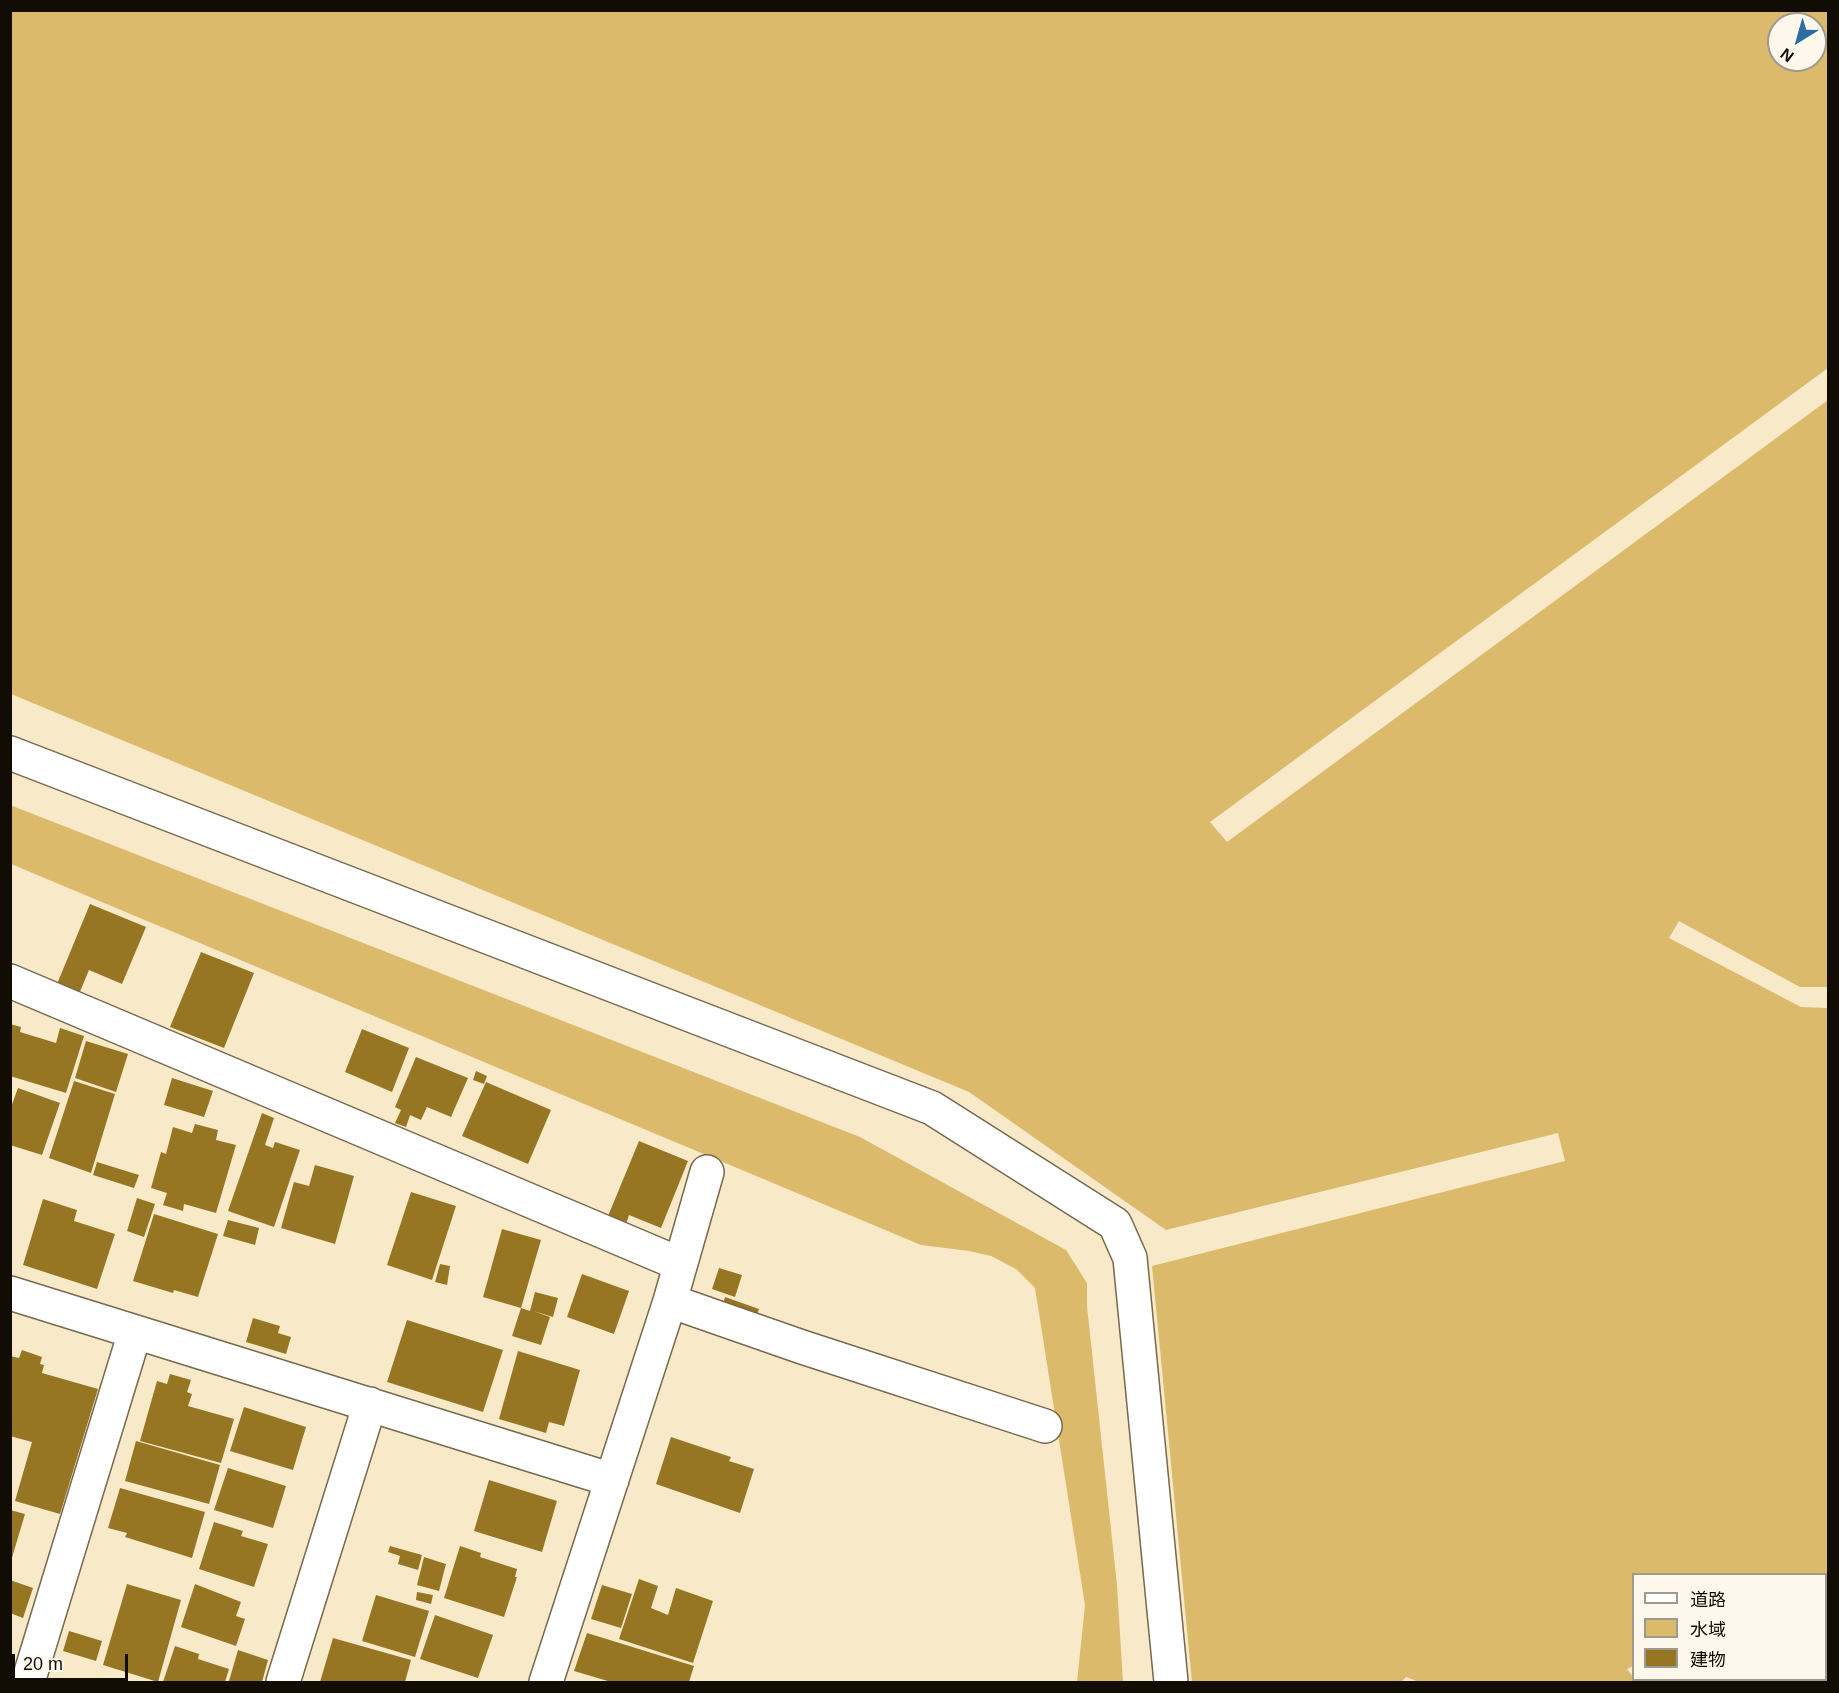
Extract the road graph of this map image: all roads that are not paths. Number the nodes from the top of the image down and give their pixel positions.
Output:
1 (10, 753) edge
2 (10, 981) edge
3 (706, 1172) dead end
4 (680, 1264) junction
5 (10, 1293) edge
6 (670, 1301) junction
7 (135, 1332) junction
8 (370, 1404) junction
9 (1045, 1426) dead end
10 (612, 1480) junction
11 (28, 1683) edge
12 (283, 1683) edge
13 (546, 1683) edge
14 (1171, 1683) edge

1 - 14 street
2 - 4 street
3 - 4 street
4 - 6 street
5 - 7 street
6 - 9 street
6 - 10 street
7 - 8 street
7 - 11 street
8 - 10 street
8 - 12 street
10 - 13 street

